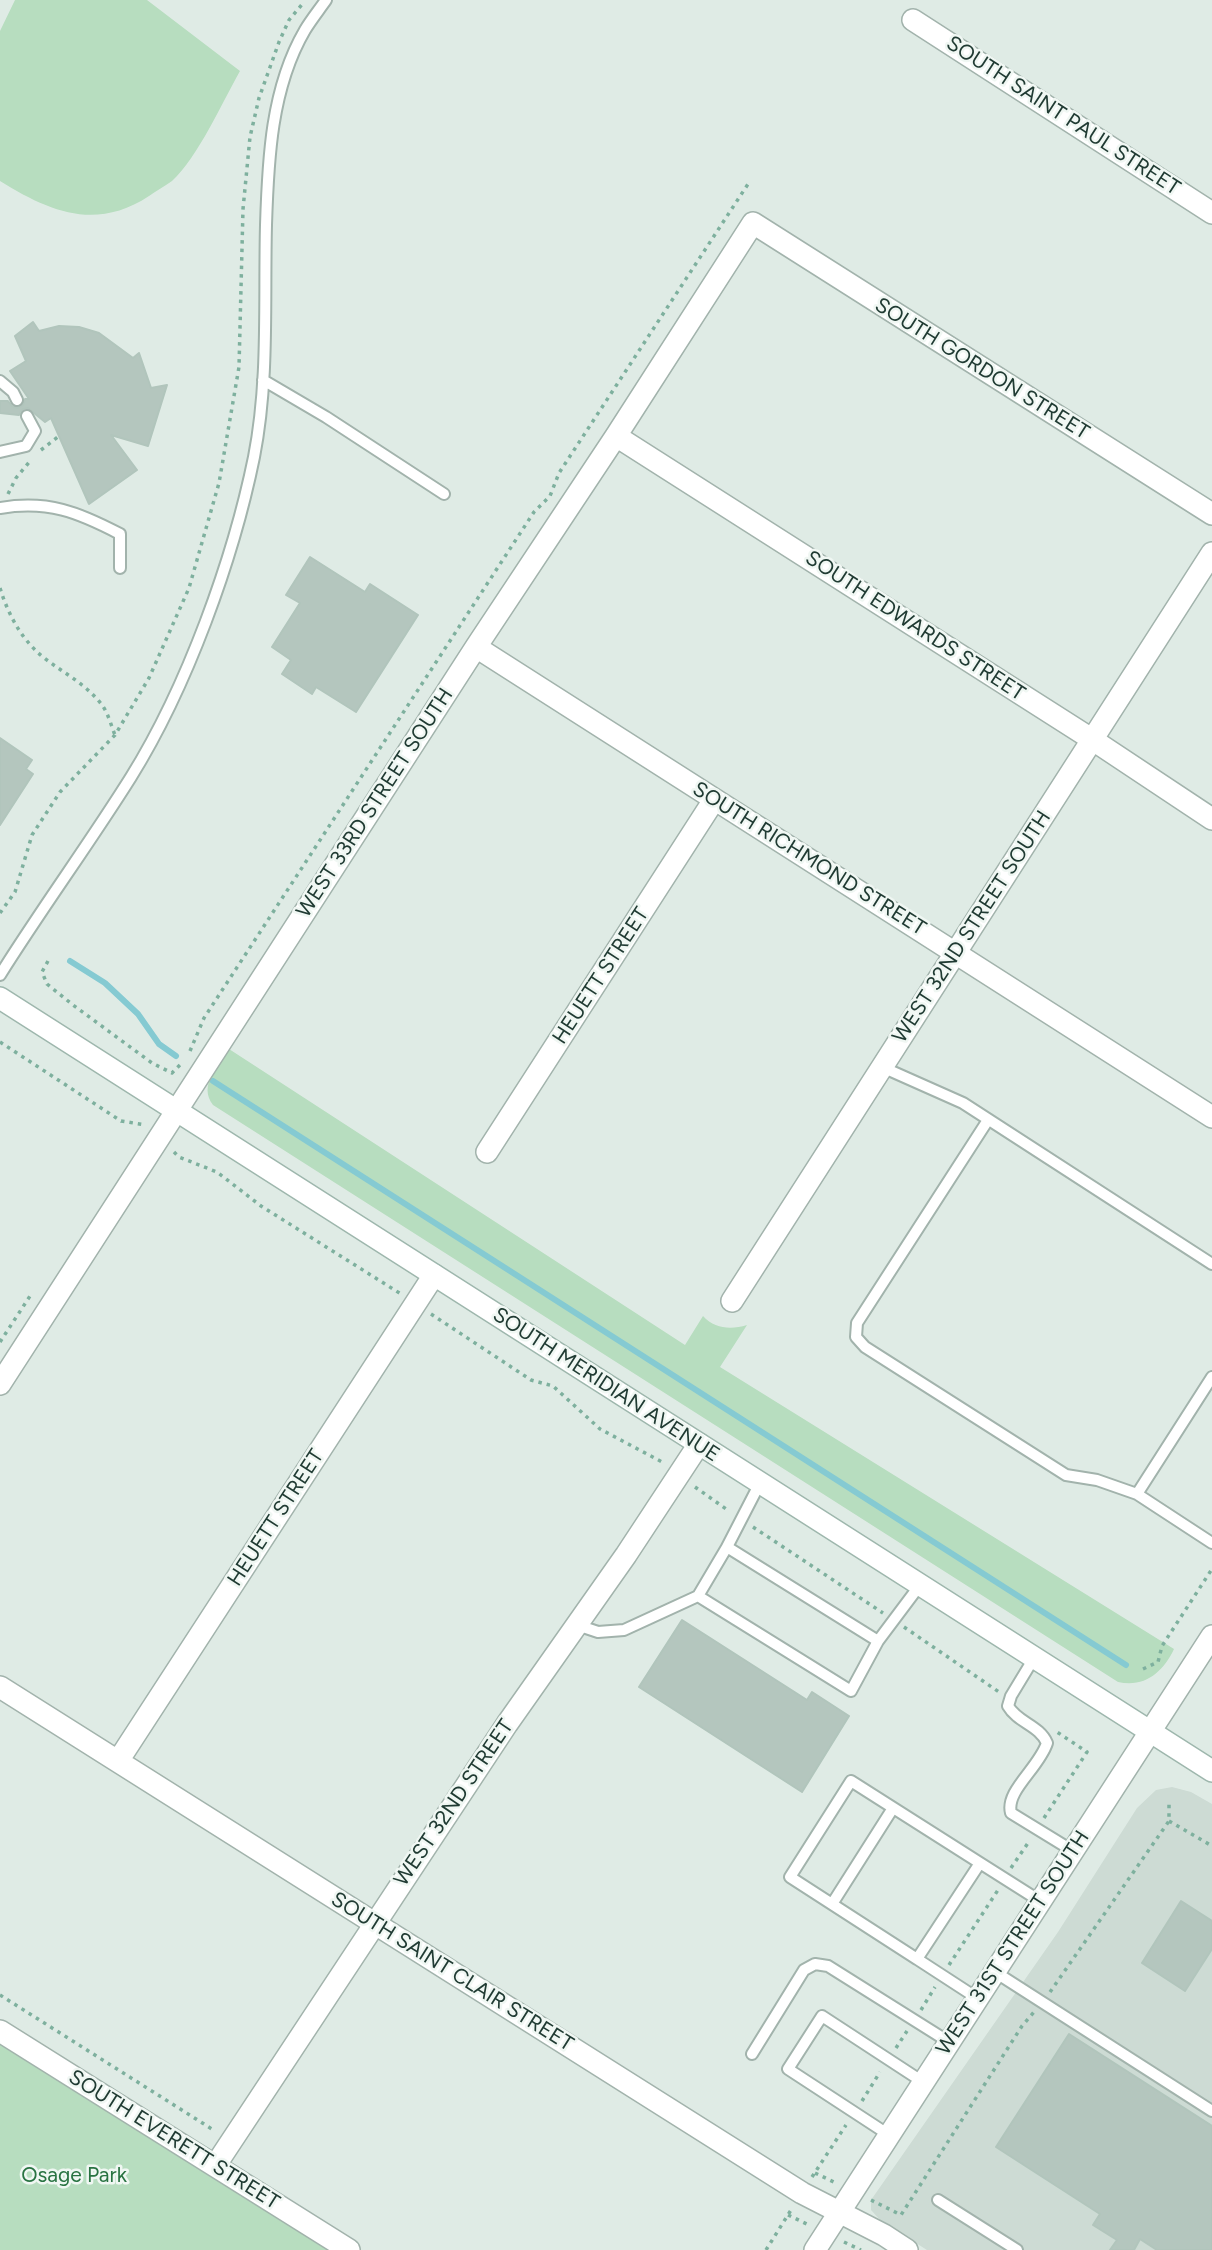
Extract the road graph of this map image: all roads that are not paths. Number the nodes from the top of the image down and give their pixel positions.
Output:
1 (326, 0) edge
2 (913, 20) dead end
3 (1212, 213) edge
4 (753, 223) joint
5 (263, 380) junction
6 (0, 381) edge
7 (17, 400) dead end
8 (27, 416) dead end
9 (616, 436) junction
10 (0, 452) edge
11 (444, 494) dead end
12 (1, 508) edge
13 (1212, 514) edge
14 (1212, 553) edge
15 (120, 568) dead end
16 (476, 647) junction
17 (1093, 740) junction
18 (714, 800) junction
19 (1212, 819) edge
20 (956, 953) junction
21 (0, 975) edge
22 (0, 998) edge
23 (882, 1067) junction
24 (176, 1110) junction
25 (1212, 1117) edge
26 (988, 1120) junction
27 (487, 1152) dead end
28 (1212, 1265) edge
29 (434, 1275) junction
30 (732, 1301) dead end
31 (1212, 1377) edge
32 (0, 1384) edge
33 (699, 1444) junction
34 (760, 1483) junction
35 (1137, 1494) junction
36 (1212, 1543) edge
37 (727, 1547) junction
38 (920, 1585) junction
39 (698, 1596) junction
40 (577, 1625) junction
41 (1212, 1636) edge
42 (878, 1641) junction
43 (1034, 1658) junction
44 (0, 1687) edge
45 (1150, 1731) junction
46 (118, 1761) junction
47 (1212, 1771) edge
48 (893, 1808) junction
49 (1073, 1851) junction
50 (980, 1863) junction
51 (1040, 1902) junction
52 (832, 1904) junction
53 (374, 1923) junction
54 (917, 1959) junction
55 (995, 1972) junction
56 (977, 1998) junction
57 (0, 2031) edge
58 (949, 2042) junction
59 (752, 2054) dead end
60 (923, 2082) junction
61 (1212, 2111) edge
62 (889, 2135) junction
63 (215, 2166) junction
64 (938, 2200) dead end
65 (841, 2213) junction
66 (349, 2250) edge
67 (815, 2250) edge
68 (907, 2250) edge
69 (1017, 2250) edge

1 - 5 lane
2 - 3 street, SOUTH SAINT PAUL STREET
4 - 9 street, WEST 33RD STREET SOUTH
4 - 13 street, SOUTH GORDON STREET
5 - 11 lane
5 - 21 lane
6 - 7 lane
8 - 10 lane
9 - 16 street, WEST 33RD STREET SOUTH
9 - 17 street, SOUTH EDWARDS STREET
12 - 15 lane
14 - 17 street, WEST 32ND STREET SOUTH
16 - 18 street, SOUTH RICHMOND STREET
16 - 24 street, WEST 33RD STREET SOUTH
17 - 19 street, SOUTH EDWARDS STREET
17 - 20 street, WEST 32ND STREET SOUTH
18 - 20 street, SOUTH RICHMOND STREET
18 - 27 street, HEUETT STREET
20 - 23 street, WEST 32ND STREET SOUTH
20 - 25 street, SOUTH RICHMOND STREET
22 - 24 street, SOUTH MERIDIAN AVENUE
23 - 26 lane
23 - 30 street, WEST 32ND STREET SOUTH
24 - 29 street, SOUTH MERIDIAN AVENUE
24 - 32 street, WEST 33RD STREET SOUTH
26 - 28 lane
26 - 35 lane
29 - 33 street, SOUTH MERIDIAN AVENUE
29 - 46 street, HEUETT STREET
31 - 35 lane
33 - 34 street, SOUTH MERIDIAN AVENUE
33 - 40 street, WEST 32ND STREET
34 - 37 lane
34 - 38 street, SOUTH MERIDIAN AVENUE
35 - 36 lane
37 - 39 lane
37 - 42 lane
38 - 42 lane
38 - 43 street, SOUTH MERIDIAN AVENUE
39 - 40 lane
39 - 42 lane
40 - 53 street, WEST 32ND STREET
41 - 45 street, WEST 31ST STREET SOUTH
43 - 45 street, SOUTH MERIDIAN AVENUE
43 - 49 lane
44 - 46 street, SOUTH SAINT CLAIR STREET
45 - 47 street, SOUTH MERIDIAN AVENUE
45 - 49 street, WEST 31ST STREET SOUTH
46 - 53 street, SOUTH SAINT CLAIR STREET
48 - 50 lane
48 - 52 lane
48 - 52 lane
49 - 51 street, WEST 31ST STREET SOUTH
50 - 51 lane
50 - 54 lane
51 - 55 street, WEST 31ST STREET SOUTH
52 - 54 lane
53 - 63 street, WEST 32ND STREET
53 - 65 street, SOUTH SAINT CLAIR STREET
54 - 56 lane
55 - 56 street, WEST 31ST STREET SOUTH
55 - 61 lane
56 - 58 street, WEST 31ST STREET SOUTH
57 - 63 street, SOUTH EVERETT STREET
58 - 59 lane
58 - 60 street, WEST 31ST STREET SOUTH
60 - 62 street, WEST 31ST STREET SOUTH
60 - 62 lane
62 - 65 street, WEST 31ST STREET SOUTH
63 - 66 street, SOUTH EVERETT STREET
64 - 69 lane
65 - 67 street, WEST 31ST STREET SOUTH
65 - 68 street, SOUTH SAINT CLAIR STREET

